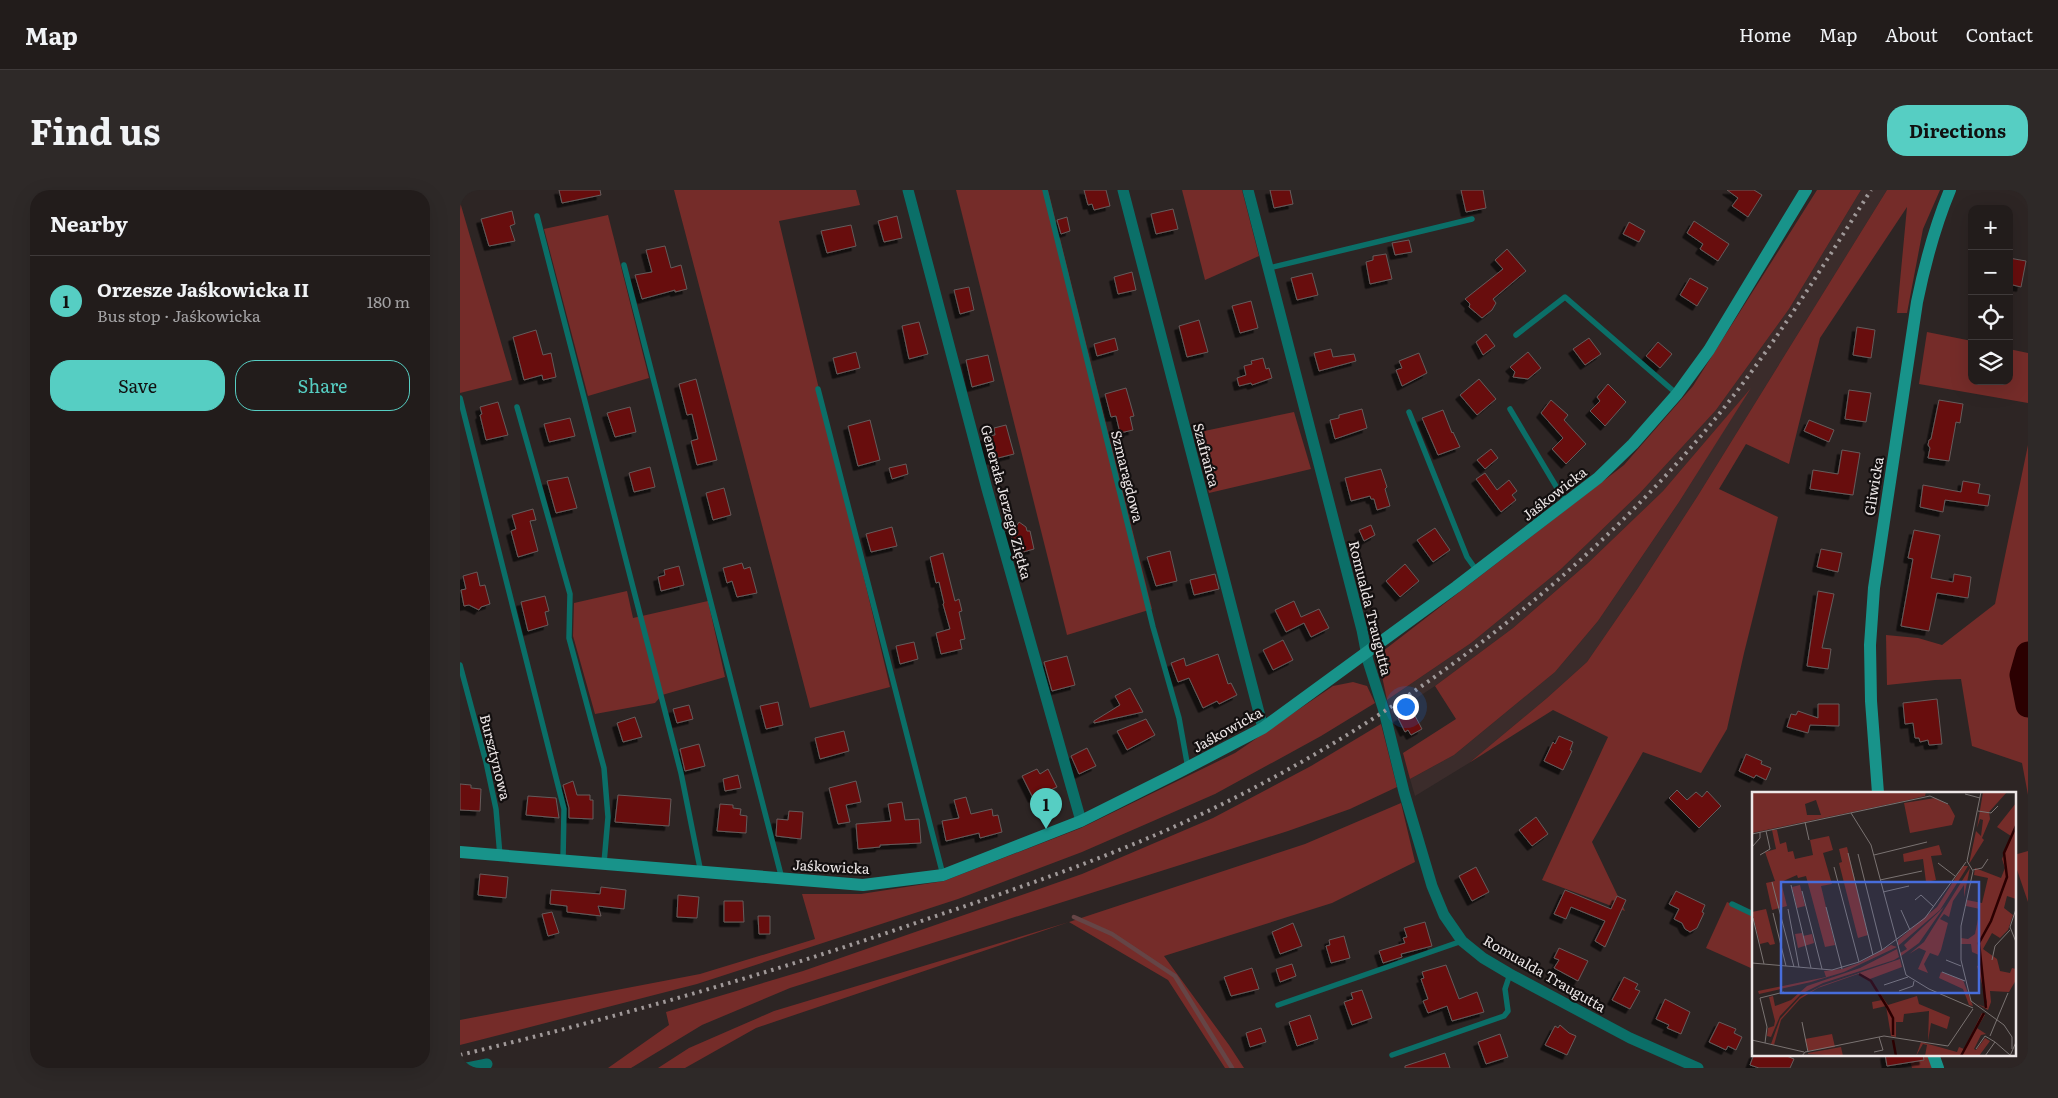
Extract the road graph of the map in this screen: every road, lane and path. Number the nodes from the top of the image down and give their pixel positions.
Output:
1 (908, 190) edge
2 (1045, 190) edge
3 (1123, 190) edge
4 (1248, 190) edge
5 (1806, 190) edge
6 (1950, 190) edge
7 (537, 216) dead end
8 (1472, 220) dead end
9 (624, 265) dead end
10 (1268, 268) junction
11 (1516, 335) dead end
12 (818, 389) dead end
13 (1677, 394) junction
14 (460, 398) edge
15 (517, 407) dead end
16 (1510, 409) dead end
17 (1408, 412) dead end
18 (1566, 503) junction
19 (1477, 571) junction
20 (1367, 653) junction
21 (460, 665) edge
22 (1262, 728) junction
23 (1188, 768) junction
24 (1878, 792) edge
25 (1081, 820) junction
26 (460, 852) edge
27 (500, 856) junction
28 (563, 862) junction
29 (604, 865) junction
30 (701, 873) junction
31 (943, 876) junction
32 (782, 879) junction
33 (1732, 904) dead end
34 (1752, 914) edge
35 (1462, 941) junction
36 (1510, 974) junction
37 (1278, 1005) dead end
38 (1392, 1055) dead end
39 (1934, 1056) edge
40 (487, 1064) dead end
41 (467, 1068) edge
42 (1698, 1068) edge
43 (1938, 1068) edge

1 - 25 street, Generała Jerzego Ziętka
2 - 23 lane, Szmaragdowa
3 - 22 street, Szafrańca
4 - 10 street, Romualda Traugutta
5 - 13 street, Jaśkowicka
6 - 24 street, Gliwicka
7 - 30 lane
8 - 10 lane
9 - 32 lane
10 - 20 street, Romualda Traugutta
11 - 13 lane
12 - 31 lane
13 - 18 street, Jaśkowicka
14 - 28 lane
15 - 29 lane
16 - 18 lane
17 - 19 lane
18 - 19 street, Jaśkowicka
19 - 20 street, Jaśkowicka
20 - 22 street, Jaśkowicka
20 - 35 street, Romualda Traugutta
21 - 27 lane, Bursztynowa
22 - 23 street, Jaśkowicka
23 - 25 street, Jaśkowicka
25 - 31 street, Jaśkowicka
26 - 27 street, Jaśkowicka
27 - 28 street, Jaśkowicka
28 - 29 street, Jaśkowicka
29 - 30 street, Jaśkowicka
30 - 32 street, Jaśkowicka
31 - 32 street, Jaśkowicka
33 - 34 lane
35 - 36 street, Romualda Traugutta
35 - 37 lane
36 - 38 lane
36 - 42 street, Romualda Traugutta
39 - 43 street
40 - 41 street

